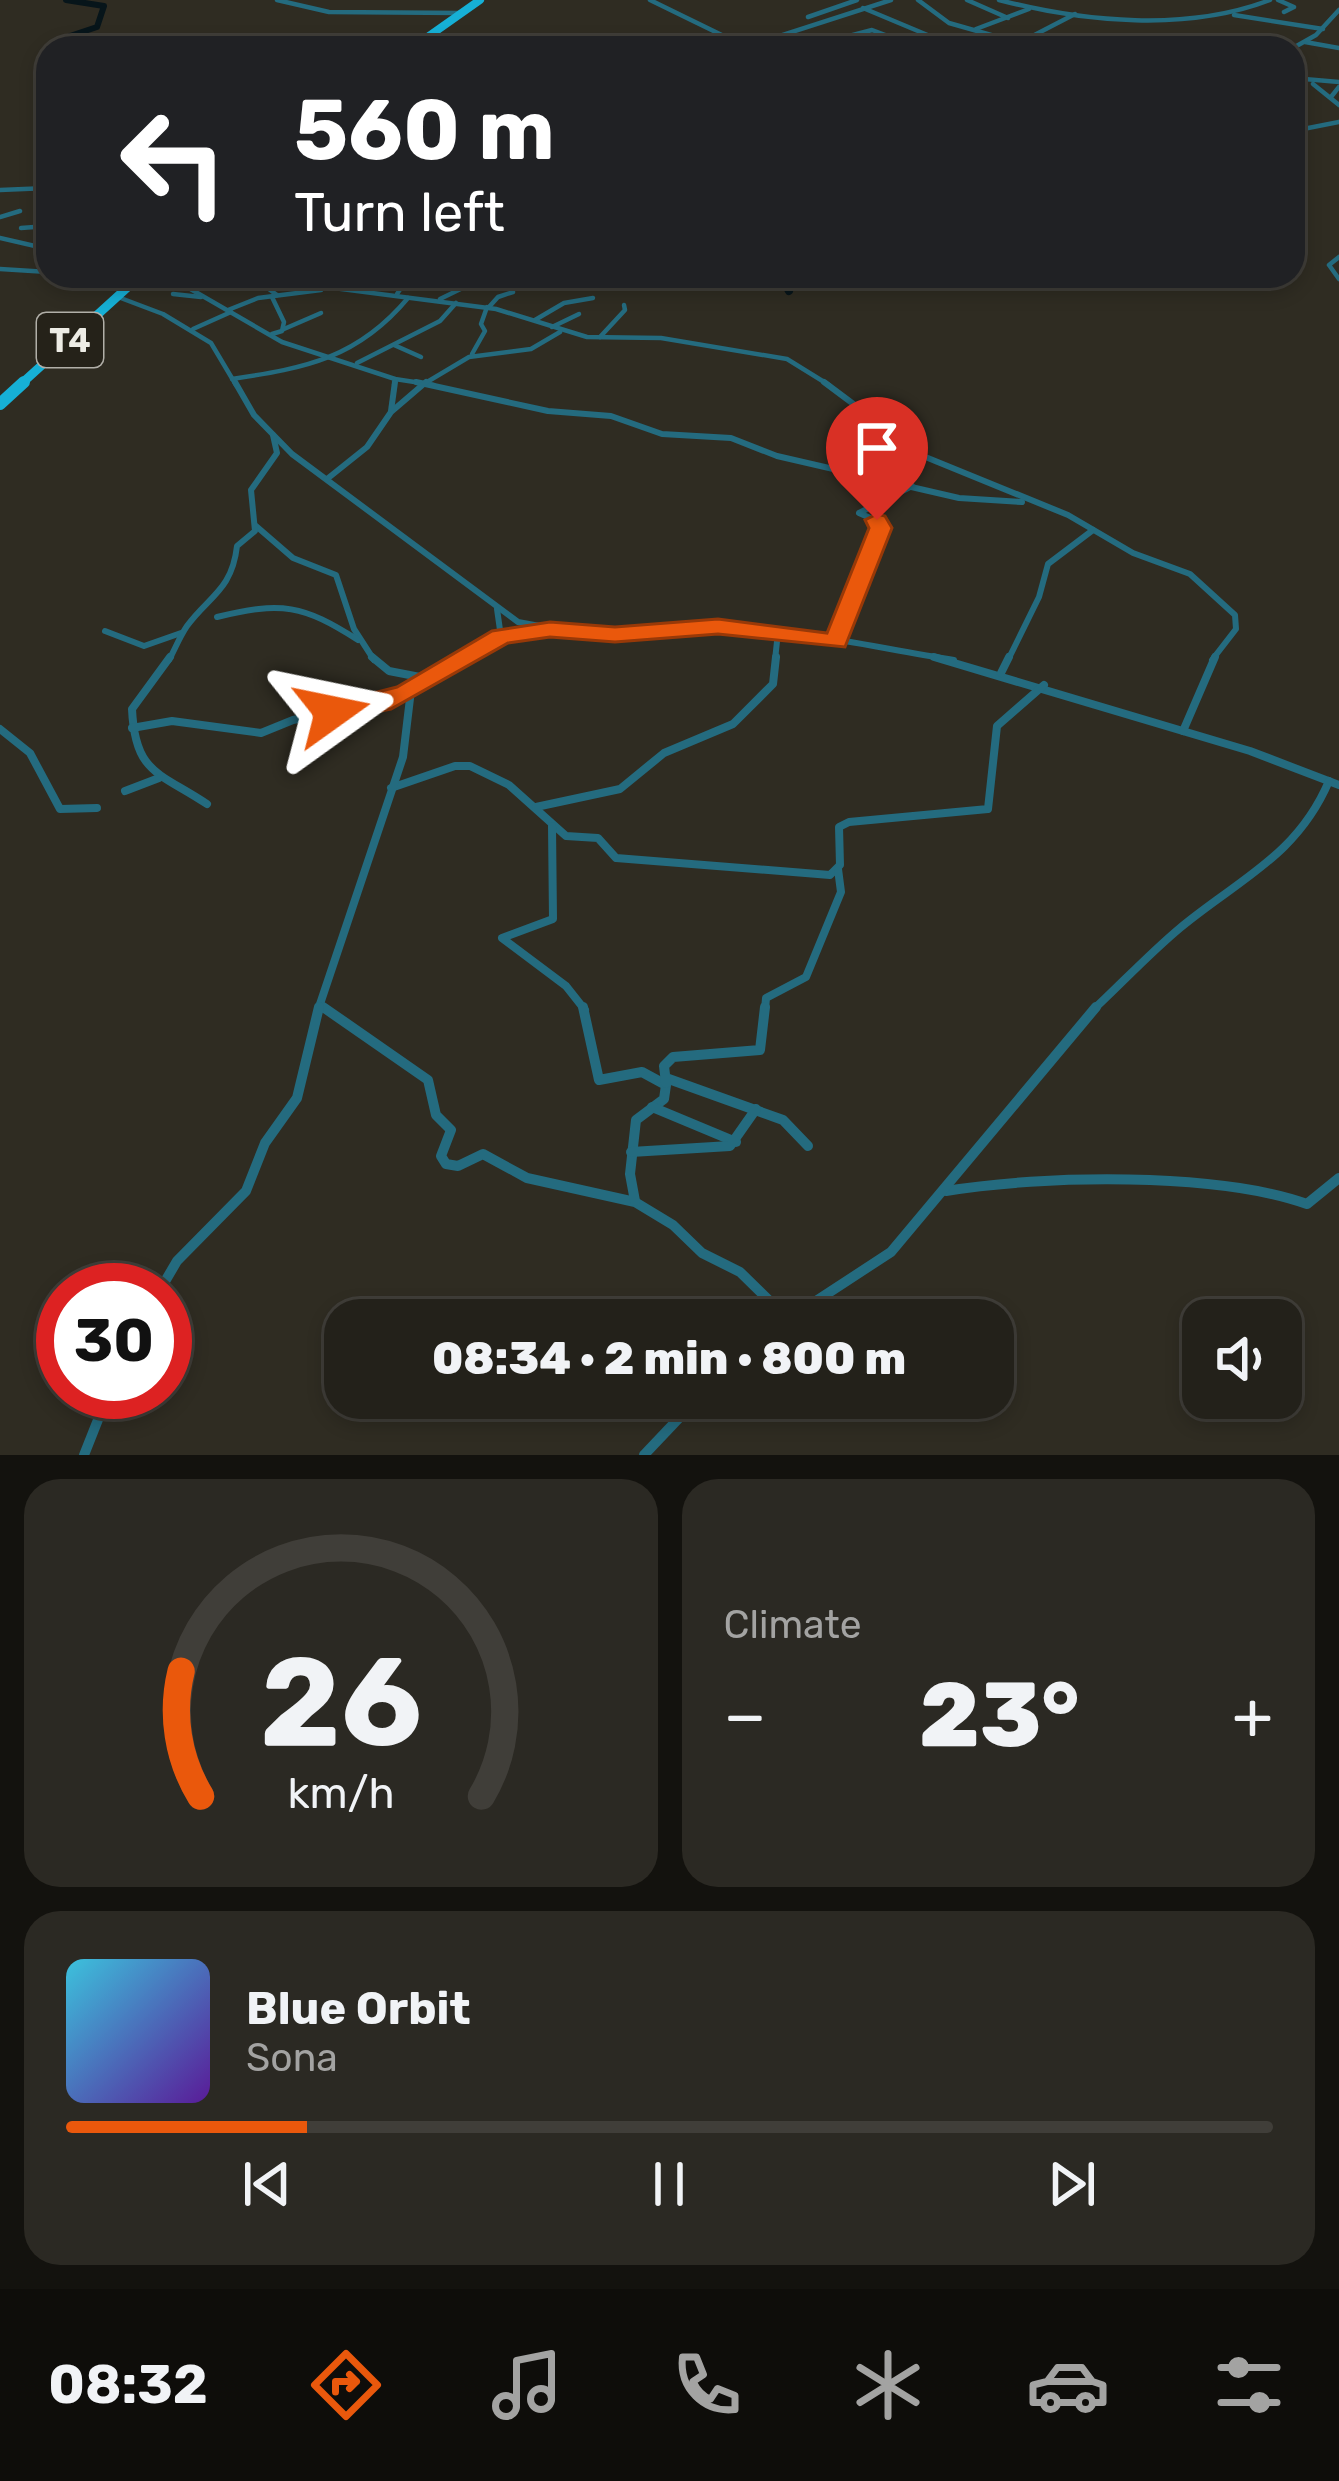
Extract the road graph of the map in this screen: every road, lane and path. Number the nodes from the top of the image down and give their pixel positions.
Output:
1 (277, 0) edge
2 (480, 0) edge
3 (650, 0) edge
4 (857, 0) edge
5 (890, 0) edge
6 (918, 0) edge
7 (967, 0) edge
8 (999, 0) edge
9 (1270, 0) edge
10 (1279, 0) edge
11 (863, 8) junction
12 (1030, 8) junction
13 (1284, 12) dead end
14 (1338, 12) edge
15 (460, 13) junction
16 (1076, 13) junction
17 (1227, 14) junction
18 (808, 17) dead end
19 (1009, 18) junction
20 (896, 23) junction
21 (949, 25) junction
22 (963, 28) junction
23 (1323, 29) junction
24 (872, 30) junction
25 (920, 32) junction
26 (428, 36) edge
27 (724, 36) edge
28 (775, 36) edge
29 (849, 36) edge
30 (887, 36) edge
31 (901, 36) edge
32 (928, 36) edge
33 (990, 36) edge
34 (1036, 36) edge
35 (1305, 41) edge
36 (1305, 42) edge
37 (1339, 49) edge
38 (1305, 80) joint
39 (1339, 84) edge
40 (1331, 97) junction
41 (1339, 105) edge
42 (1339, 122) edge
43 (1305, 128) edge
44 (36, 188) edge
45 (0, 190) edge
46 (20, 211) dead end
47 (0, 217) edge
48 (36, 227) edge
49 (21, 228) dead end
50 (0, 238) edge
51 (36, 246) edge
52 (1339, 256) edge
53 (0, 269) edge
54 (36, 271) edge
55 (1339, 279) edge
56 (127, 288) edge
57 (186, 288) edge
58 (265, 288) edge
59 (326, 288) edge
60 (339, 288) edge
61 (401, 288) edge
62 (459, 288) edge
63 (190, 289) joint
64 (513, 292) dead end
65 (173, 294) dead end
66 (274, 296) junction
67 (395, 296) junction
68 (118, 297) junction
69 (205, 297) junction
70 (409, 297) junction
71 (593, 298) dead end
72 (440, 299) junction
73 (458, 302) junction
74 (624, 305) dead end
75 (488, 307) junction
76 (230, 311) junction
77 (320, 313) dead end
78 (579, 314) dead end
79 (533, 320) junction
80 (284, 326) junction
81 (551, 327) junction
82 (192, 329) junction
83 (562, 331) junction
84 (271, 335) junction
85 (599, 338) junction
86 (393, 344) junction
87 (472, 356) junction
88 (329, 357) junction
89 (421, 357) dead end
90 (356, 364) junction
91 (394, 379) junction
92 (232, 380) junction
93 (422, 385) junction
94 (0, 404) edge
95 (391, 412) junction
96 (273, 434) junction
97 (327, 479) junction
98 (914, 486) junction
99 (1030, 502) junction
100 (256, 526) junction
101 (1093, 530) junction
102 (497, 609) junction
103 (217, 617) dead end
104 (550, 629) junction
105 (105, 631) dead end
106 (183, 632) junction
107 (778, 632) junction
108 (501, 637) junction
109 (359, 641) junction
110 (836, 642) junction
111 (1001, 673) junction
112 (433, 676) junction
113 (1045, 684) junction
114 (411, 690) junction
115 (132, 728) junction
116 (0, 729) edge
117 (1183, 731) junction
118 (160, 778) junction
119 (1334, 783) edge
120 (391, 788) junction
121 (124, 791) dead end
122 (207, 804) dead end
123 (536, 807) junction
124 (97, 808) dead end
125 (552, 825) junction
126 (838, 869) junction
127 (321, 1005) junction
128 (666, 1082) junction
129 (650, 1106) junction
130 (756, 1109) junction
131 (736, 1142) junction
132 (808, 1146) dead end
133 (631, 1152) junction
134 (1339, 1178) edge
135 (943, 1192) junction
136 (635, 1202) junction
137 (176, 1263) edge
138 (767, 1299) edge
139 (820, 1299) edge
140 (98, 1419) edge
141 (678, 1419) edge
142 (84, 1455) edge
143 (644, 1455) edge

1 - 15 street
2 - 15 highway
3 - 27 street
4 - 18 street
5 - 11 street
6 - 21 street
7 - 19 street
8 - 12 street
9 - 17 street
10 - 13 street
11 - 20 street
11 - 28 street
12 - 16 street
12 - 19 street
14 - 23 street
15 - 26 highway
16 - 17 street
16 - 34 street
17 - 23 street
19 - 22 street
20 - 24 street
20 - 25 street
21 - 22 street
21 - 25 street
22 - 33 street
23 - 35 street
24 - 29 street
24 - 30 street
25 - 31 street
25 - 32 street
36 - 37 street
38 - 39 street
38 - 40 street
39 - 40 street
40 - 41 street
42 - 43 street
44 - 45 street
46 - 47 street
48 - 49 street
50 - 51 street
52 - 55 street
53 - 54 street
56 - 68 highway, T4
57 - 63 street
58 - 66 street
59 - 66 street
60 - 67 street
61 - 67 street
62 - 72 street
63 - 69 street
64 - 75 street
65 - 69 street
66 - 76 street
66 - 80 street
67 - 70 street
68 - 82 street
68 - 94 highway, T4
69 - 76 street
70 - 72 street
70 - 88 street
71 - 79 street
72 - 73 street
73 - 75 street
73 - 86 street
74 - 85 street
75 - 79 street
75 - 87 street
76 - 82 street
76 - 84 street
77 - 80 street
78 - 81 street
79 - 81 street
80 - 84 street
81 - 83 street
82 - 92 street
83 - 85 street
83 - 87 street
84 - 88 street
85 - 99 street
86 - 89 street
86 - 90 street
87 - 93 street
88 - 90 street
88 - 92 street
90 - 91 street
91 - 93 street
91 - 95 street
92 - 96 street
93 - 95 street
93 - 98 street
95 - 97 street
96 - 97 street
96 - 100 street
97 - 102 street
98 - 99 street
98 - 110 street
99 - 101 street
100 - 106 street
100 - 109 street
101 - 111 street
101 - 117 street
102 - 104 street
102 - 108 street
103 - 109 street
104 - 107 street
104 - 108 street
105 - 106 street
106 - 115 street
107 - 110 street
107 - 123 street
108 - 112 street
109 - 112 street
110 - 111 street
111 - 113 street
112 - 114 street
113 - 117 street
113 - 126 street
114 - 115 street
114 - 120 street
115 - 118 street
116 - 124 street
117 - 119 street
118 - 121 street
118 - 122 street
119 - 135 street
120 - 123 street
120 - 127 street
123 - 125 street
125 - 126 street
125 - 128 street
126 - 128 street
127 - 136 street
127 - 137 street
128 - 129 street
128 - 130 street
129 - 131 street
129 - 133 street
130 - 131 street
130 - 132 street
131 - 133 street
133 - 136 street
134 - 135 street
135 - 139 street
136 - 138 street
140 - 142 street
141 - 143 street

